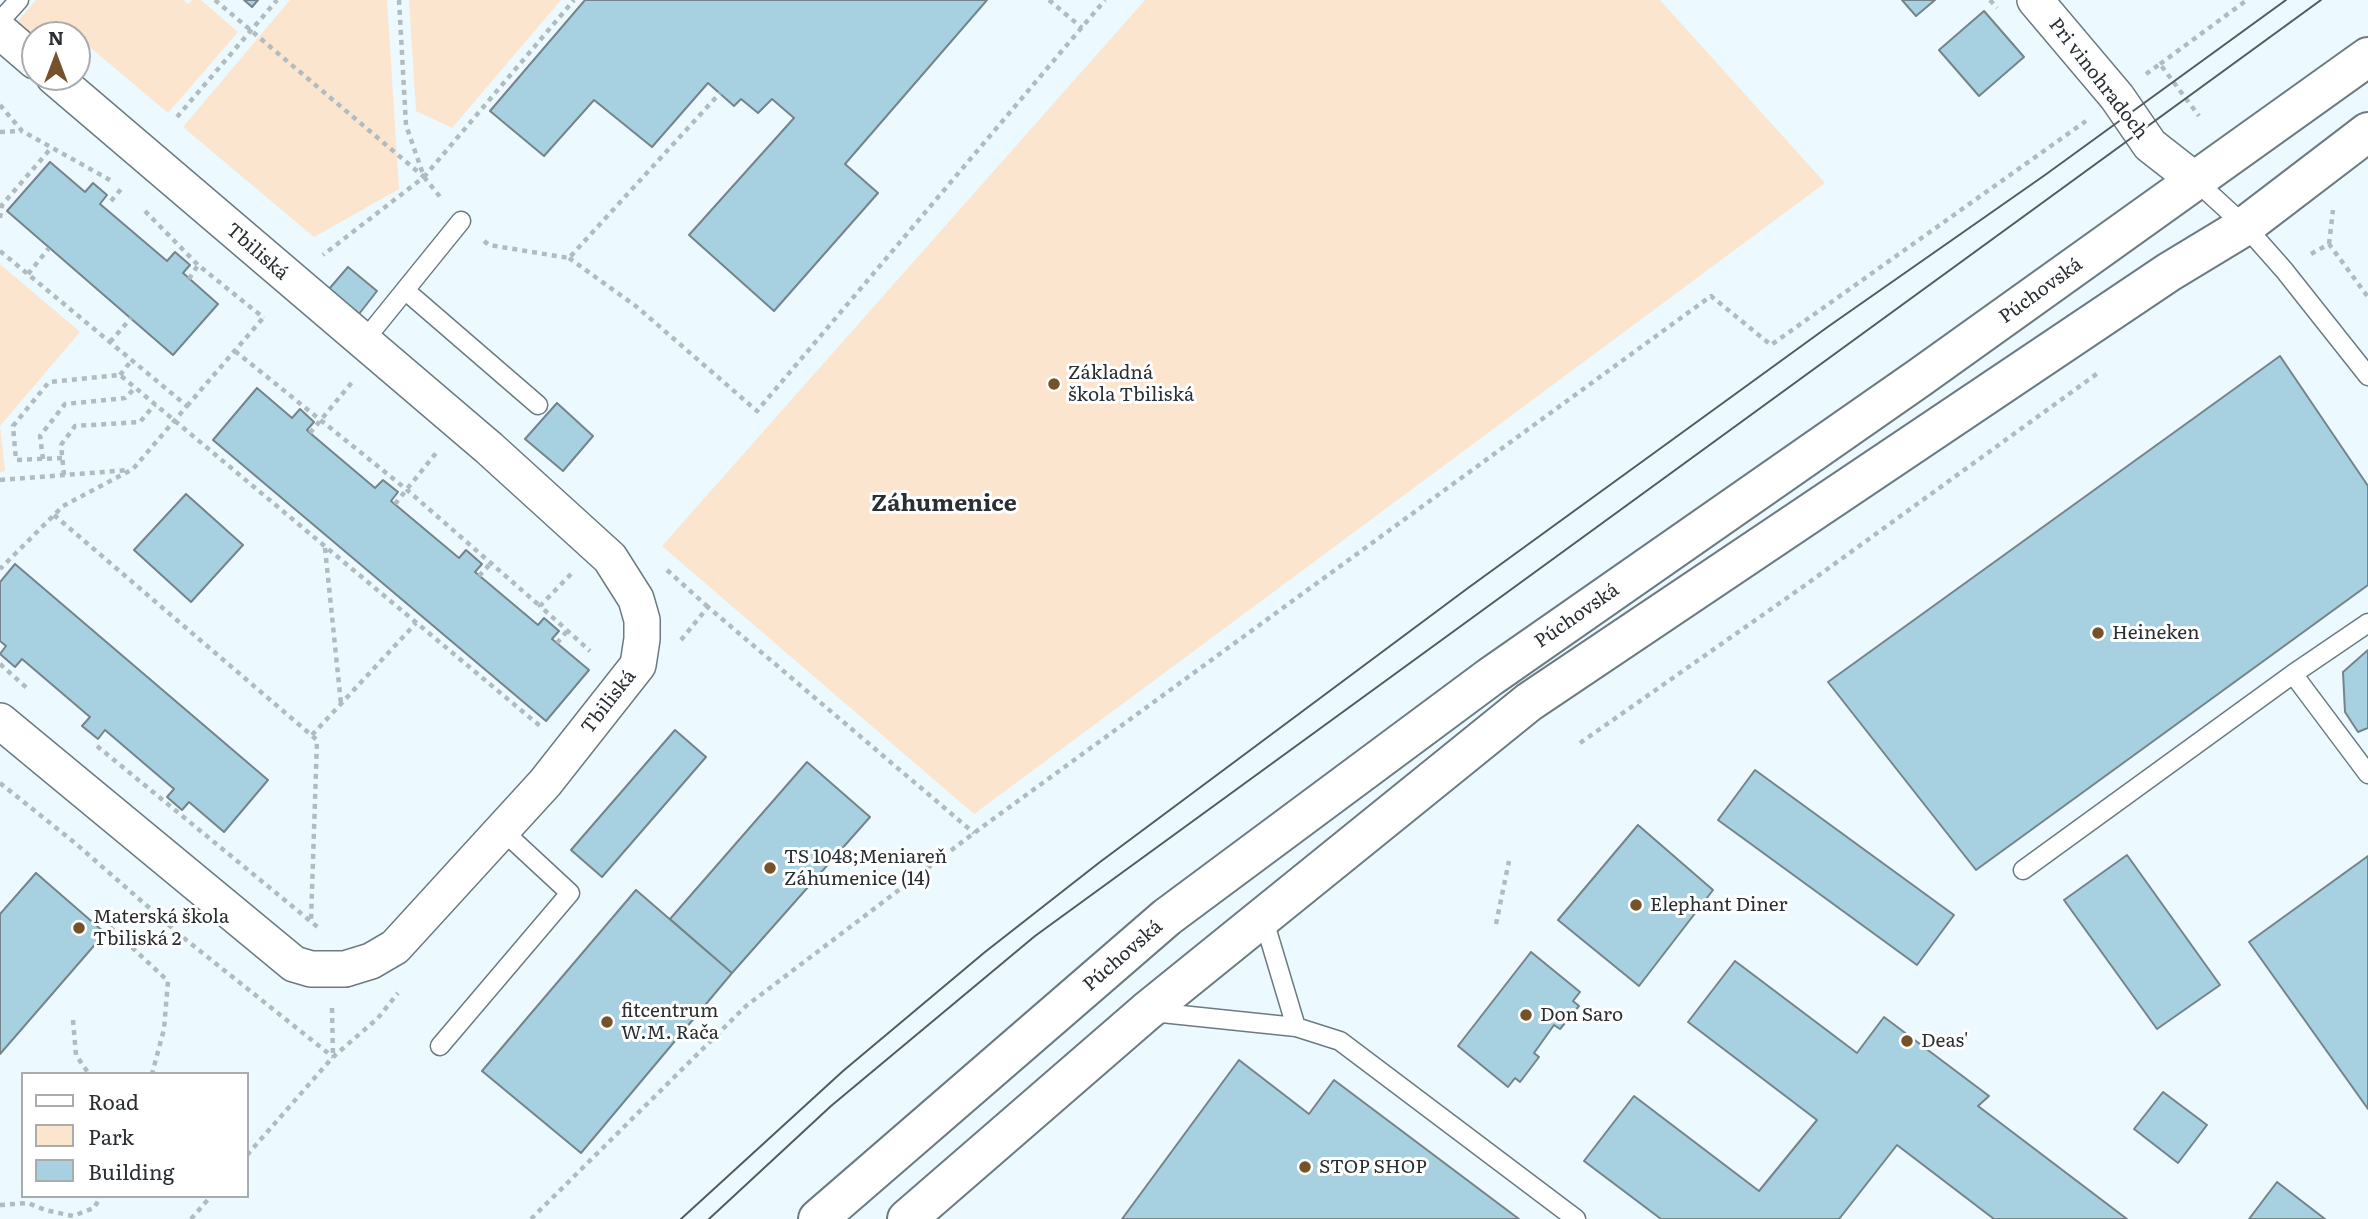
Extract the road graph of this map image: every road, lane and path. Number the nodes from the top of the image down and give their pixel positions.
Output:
1 (19, 0) edge
2 (215, 0) edge
3 (276, 0) edge
4 (399, 0) edge
5 (574, 0) edge
6 (1049, 0) edge
7 (1105, 0) edge
8 (1990, 0) edge
9 (2035, 0) edge
10 (2247, 0) edge
11 (1998, 10) dead end
12 (0, 21) edge
13 (1082, 28) junction
14 (0, 31) edge
15 (250, 31) junction
16 (21, 49) edge
17 (2368, 57) edge
18 (2160, 64) dead end
19 (70, 91) edge
20 (720, 93) dead end
21 (0, 105) edge
22 (177, 117) dead end
23 (2090, 118) dead end
24 (22, 131) junction
25 (0, 132) edge
26 (2368, 132) edge
27 (52, 147) junction
28 (424, 177) junction
29 (2196, 181) junction
30 (123, 187) junction
31 (132, 197) dead end
32 (111, 201) dead end
33 (141, 206) dead end
34 (2333, 207) dead end
35 (0, 218) edge
36 (461, 221) junction
37 (2245, 226) junction
38 (2329, 244) dead end
39 (49, 248) dead end
40 (0, 251) edge
41 (569, 258) junction
42 (316, 260) dead end
43 (198, 265) junction
44 (28, 274) junction
45 (189, 279) dead end
46 (406, 291) junction
47 (271, 309) dead end
48 (131, 318) dead end
49 (264, 318) junction
50 (110, 342) junction
51 (363, 342) junction
52 (235, 351) junction
53 (132, 360) junction
54 (2104, 368) dead end
55 (120, 375) junction
56 (2368, 376) edge
57 (351, 384) dead end
58 (135, 388) junction
59 (155, 404) junction
60 (538, 405) dead end
61 (187, 406) junction
62 (321, 419) junction
63 (175, 420) junction
64 (310, 433) dead end
65 (62, 458) junction
66 (43, 459) junction
67 (133, 469) junction
68 (422, 470) dead end
69 (64, 475) junction
70 (0, 480) edge
71 (406, 489) junction
72 (395, 503) dead end
73 (54, 515) junction
74 (325, 547) junction
75 (596, 548) junction
76 (490, 564) junction
77 (0, 569) edge
78 (479, 576) dead end
79 (540, 606) junction
80 (416, 623) junction
81 (2368, 623) edge
82 (568, 630) junction
83 (556, 643) dead end
84 (677, 645) dead end
85 (590, 651) dead end
86 (0, 664) edge
87 (2292, 674) junction
88 (37, 698) dead end
89 (341, 704) junction
90 (0, 721) edge
91 (536, 723) dead end
92 (312, 735) junction
93 (91, 741) dead end
94 (1580, 743) dead end
95 (2368, 774) edge
96 (0, 783) edge
97 (502, 830) junction
98 (974, 833) junction
99 (1509, 861) dead end
100 (2023, 870) dead end
101 (1263, 917) junction
102 (311, 922) junction
103 (1496, 924) dead end
104 (110, 927) dead end
105 (328, 936) dead end
106 (403, 987) dead end
107 (1147, 1011) junction
108 (73, 1020) dead end
109 (1296, 1027) junction
110 (440, 1046) dead end
111 (333, 1058) junction
112 (88, 1072) edge
113 (153, 1072) edge
114 (248, 1154) edge
115 (100, 1198) edge
116 (209, 1198) edge
117 (0, 1205) edge
118 (842, 1207) edge
119 (191, 1219) edge
120 (531, 1219) edge
121 (818, 1219) edge
122 (907, 1219) edge
123 (1576, 1219) edge

1 - 12 lane
2 - 15 path
3 - 15 path
4 - 28 path
5 - 28 path
6 - 13 path
7 - 13 path
8 - 11 path
9 - 29 street, Pri vinohradoch
10 - 18 path
13 - 41 path
14 - 16 street
15 - 22 path
15 - 28 path
17 - 29 main road, Púchovská
19 - 51 street, Tbiliská
20 - 41 path
21 - 24 path
23 - 98 path
24 - 25 path
24 - 27 path
26 - 37 main road
27 - 30 path
27 - 35 path
28 - 36 path
28 - 42 path
29 - 37 lane
29 - 118 main road, Púchovská
30 - 31 path
30 - 32 path
33 - 43 path
34 - 38 path
36 - 41 path
36 - 46 lane
37 - 56 lane
37 - 101 main road
39 - 44 path
40 - 44 path
43 - 45 path
43 - 49 path
44 - 50 path
46 - 51 lane
46 - 60 lane
47 - 49 path
48 - 50 path
49 - 52 path
50 - 53 path
51 - 75 street, Tbiliská
52 - 61 path
52 - 62 path
53 - 55 path
53 - 61 path
54 - 94 path
55 - 58 path
55 - 66 path
57 - 62 path
58 - 59 path
58 - 66 path
59 - 63 path
59 - 65 path
61 - 63 path
62 - 64 path
62 - 71 path
63 - 67 path
63 - 74 path
65 - 66 path
65 - 69 path
67 - 69 path
67 - 73 path
68 - 71 path
69 - 70 path
71 - 72 path
71 - 76 path
73 - 77 path
73 - 92 path
74 - 80 path
74 - 89 path
75 - 79 path
75 - 97 street, Tbiliská
76 - 78 path
76 - 79 path
79 - 82 path
80 - 89 path
80 - 91 path
81 - 87 lane
82 - 83 path
82 - 85 path
84 - 98 path
86 - 88 path
87 - 95 lane
87 - 100 lane
89 - 92 path
90 - 97 street, Tbiliská
92 - 102 path
93 - 102 path
96 - 111 path
97 - 110 lane
98 - 120 path
99 - 103 path
101 - 107 main road
101 - 109 lane
102 - 105 path
104 - 113 path
106 - 111 path
107 - 109 lane
107 - 122 main road
108 - 112 path
109 - 123 lane
111 - 114 path
115 - 117 path
116 - 119 path
118 - 121 main road, Púchovská

